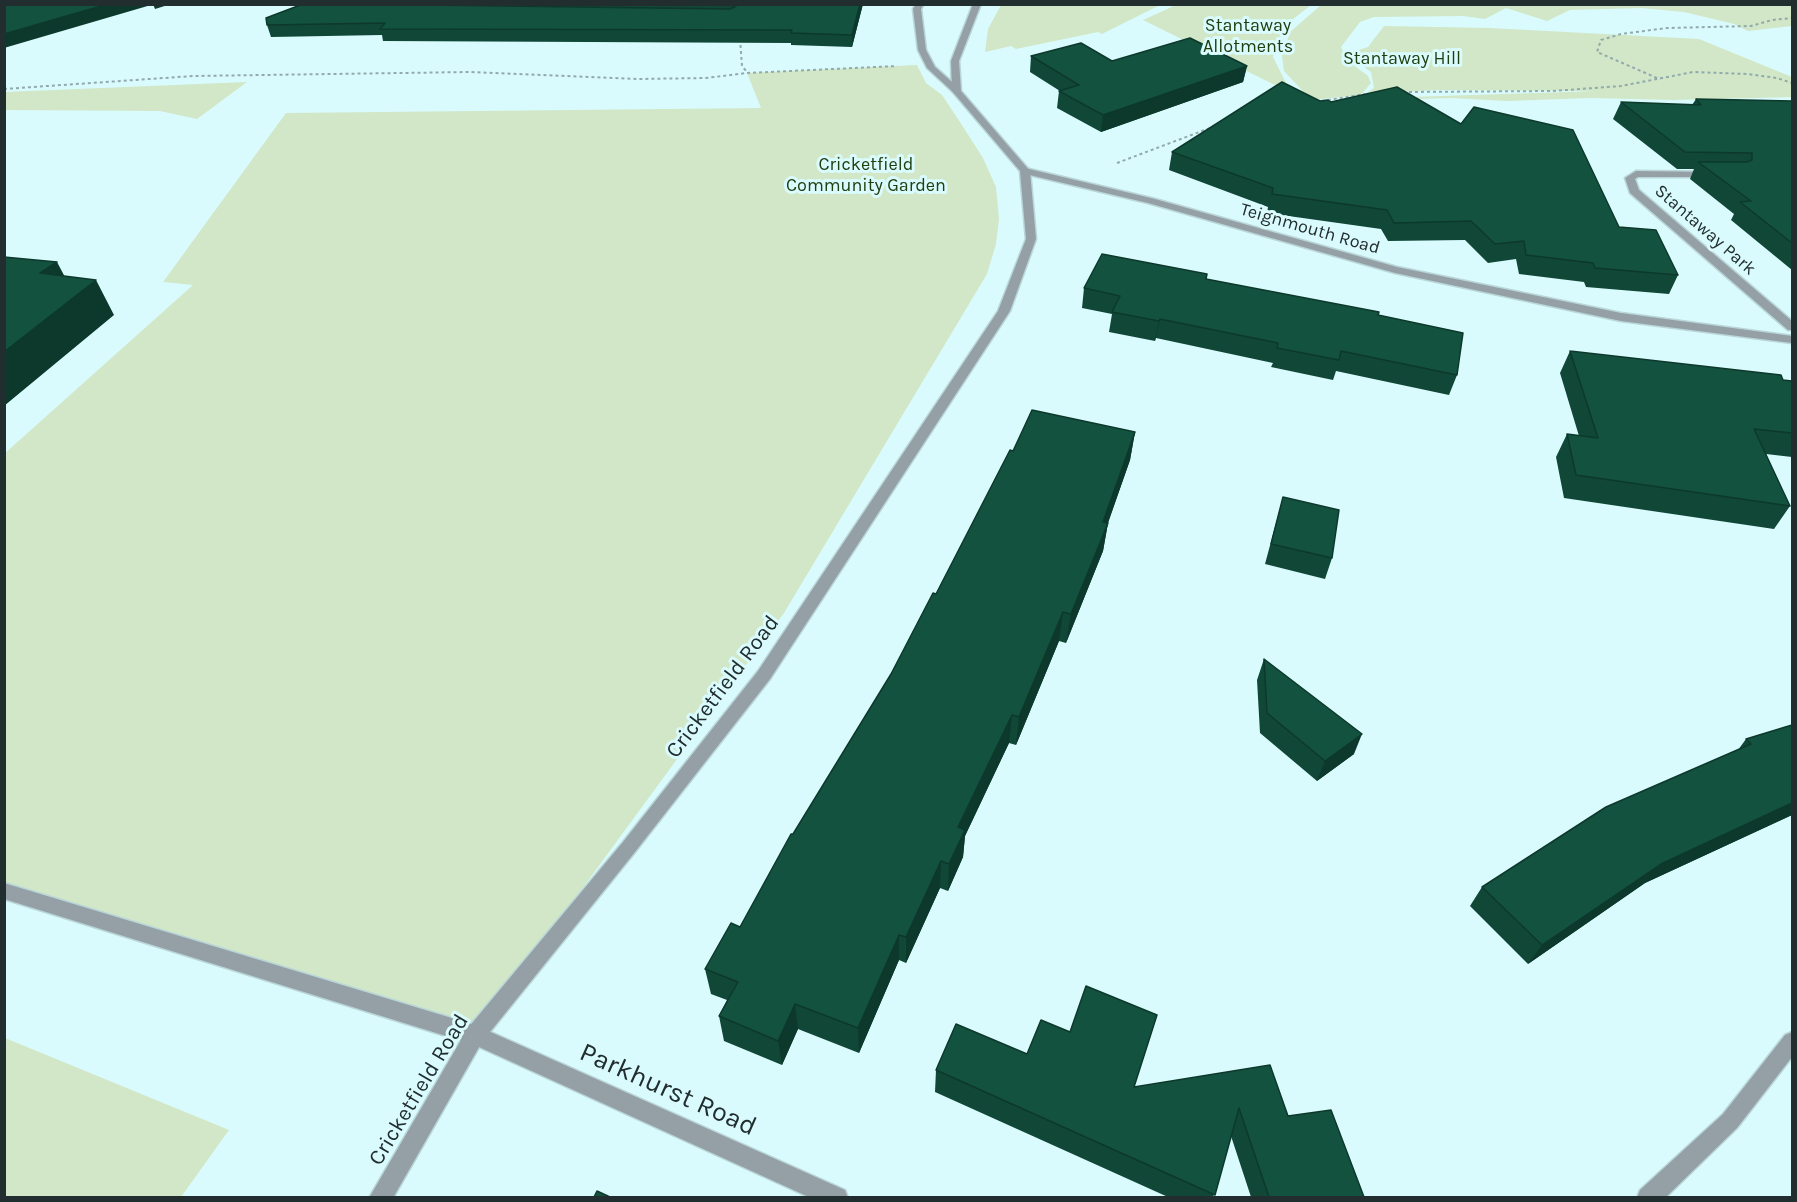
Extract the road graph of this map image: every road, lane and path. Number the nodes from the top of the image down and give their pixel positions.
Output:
1 (920, 4) edge
2 (977, 4) edge
3 (1792, 18) edge
4 (740, 31) edge
5 (905, 65) dead end
6 (747, 73) junction
7 (1658, 78) junction
8 (1792, 83) edge
9 (4, 88) edge
10 (957, 91) junction
11 (1400, 92) edge
12 (1365, 94) edge
13 (1308, 103) edge
14 (1220, 125) edge
15 (1024, 171) junction
16 (1726, 174) edge
17 (1092, 188) junction
18 (1792, 327) edge
19 (1792, 340) edge
20 (4, 891) edge
21 (475, 1035) junction
22 (1792, 1042) edge
23 (380, 1197) edge
24 (837, 1197) edge
25 (1648, 1197) edge

1 - 10 street
2 - 10 street
3 - 7 path
4 - 6 path
5 - 6 path
6 - 9 path
7 - 8 path
7 - 11 path
10 - 15 street
12 - 13 path
14 - 17 path
15 - 17 street, Teignmouth Road
15 - 21 street, Cricketfield Road
16 - 18 street, Stantaway Park
17 - 19 street, Teignmouth Road
20 - 21 street, Parkhurst Road
21 - 23 street, Cricketfield Road
21 - 24 street, Parkhurst Road
22 - 25 street

